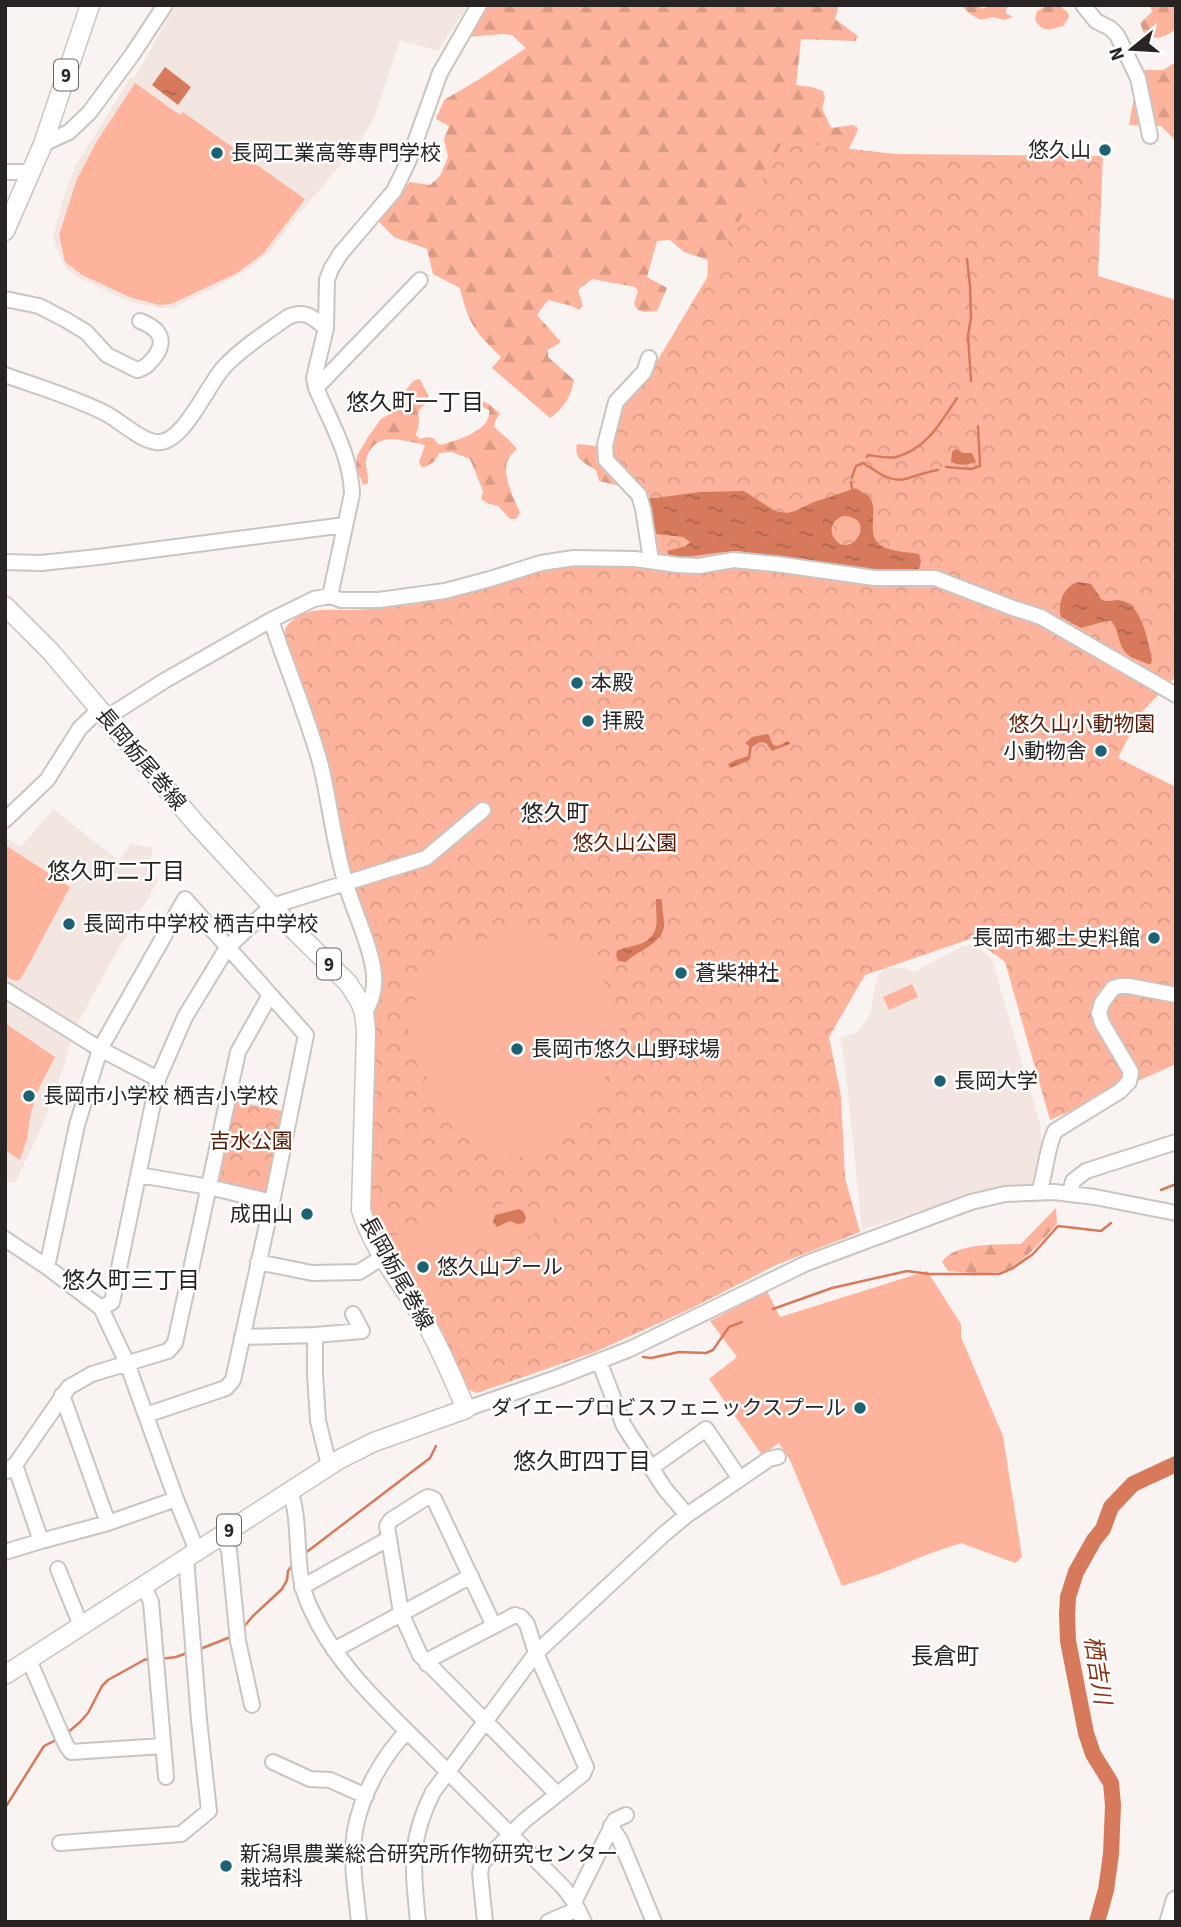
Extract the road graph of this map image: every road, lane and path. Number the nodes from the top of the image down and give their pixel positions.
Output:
1 (89, 5) edge
2 (164, 5) edge
3 (479, 5) edge
4 (1083, 5) edge
5 (1150, 136) dead end
6 (43, 144) junction
7 (5, 172) edge
8 (31, 172) junction
9 (5, 231) edge
10 (420, 280) dead end
11 (5, 299) edge
12 (140, 321) dead end
13 (326, 328) junction
14 (649, 358) dead end
15 (5, 375) edge
16 (316, 388) junction
17 (345, 525) junction
18 (651, 560) junction
19 (5, 562) edge
20 (330, 596) junction
21 (5, 606) edge
22 (271, 620) junction
23 (1176, 695) edge
24 (103, 714) junction
25 (483, 810) dead end
26 (5, 820) edge
27 (345, 884) junction
28 (272, 906) junction
29 (227, 948) junction
30 (5, 990) edge
31 (270, 995) junction
32 (1176, 995) edge
33 (364, 1013) junction
34 (100, 1049) junction
35 (158, 1079) junction
36 (1176, 1142) edge
37 (139, 1175) junction
38 (209, 1187) junction
39 (1039, 1192) junction
40 (1070, 1194) junction
41 (272, 1202) junction
42 (1176, 1213) edge
43 (5, 1240) edge
44 (383, 1257) junction
45 (258, 1262) junction
46 (47, 1267) junction
47 (101, 1308) junction
48 (353, 1314) dead end
49 (315, 1335) junction
50 (242, 1336) junction
51 (598, 1361) junction
52 (127, 1363) junction
53 (62, 1395) junction
54 (466, 1409) junction
55 (146, 1415) junction
56 (778, 1457) dead end
57 (329, 1465) junction
58 (651, 1468) junction
59 (10, 1469) edge
60 (740, 1479) junction
61 (290, 1490) junction
62 (176, 1499) junction
63 (687, 1516) junction
64 (108, 1523) junction
65 (221, 1535) junction
66 (388, 1539) junction
67 (41, 1541) junction
68 (5, 1552) edge
69 (191, 1554) junction
70 (58, 1569) dead end
71 (471, 1576) junction
72 (144, 1585) junction
73 (302, 1587) junction
74 (401, 1613) junction
75 (81, 1626) junction
76 (494, 1626) junction
77 (334, 1650) junction
78 (536, 1653) junction
79 (29, 1660) junction
80 (427, 1664) junction
81 (5, 1675) edge
82 (252, 1705) dead end
83 (485, 1722) junction
84 (407, 1731) junction
85 (163, 1746) junction
86 (273, 1762) dead end
87 (448, 1772) junction
88 (166, 1777) dead end
89 (557, 1794) junction
90 (366, 1797) junction
91 (626, 1815) dead end
92 (611, 1826) junction
93 (510, 1833) junction
94 (60, 1843) dead end
95 (578, 1911) edge
96 (359, 1922) edge
97 (418, 1922) edge
98 (485, 1922) edge
99 (548, 1922) edge
100 (654, 1922) edge

1 - 6 main road, 9
2 - 6 street
3 - 13 street
4 - 5 street
6 - 8 main road, 9
7 - 8 street
8 - 9 main road, 9
10 - 16 street
11 - 12 street
13 - 15 street
13 - 16 street
14 - 18 street
16 - 17 street
17 - 19 street
17 - 20 street
18 - 20 street
18 - 23 street
20 - 22 street
21 - 24 main road, 長岡栃尾巻線 / 9
22 - 24 street
22 - 27 street
24 - 26 street
24 - 28 main road, 長岡栃尾巻線 / 9
25 - 27 street
27 - 28 street
27 - 33 street
28 - 29 street
28 - 33 main road, 長岡栃尾巻線 / 9
29 - 31 street
29 - 34 street
29 - 35 street
30 - 34 street
31 - 38 street
31 - 41 street
32 - 39 street
33 - 44 main road, 長岡栃尾巻線 / 9
34 - 35 street
34 - 46 street
35 - 37 street
36 - 40 street
37 - 38 street
37 - 47 street
38 - 41 street
38 - 52 street
39 - 40 street
39 - 51 street
40 - 42 street
41 - 45 street
43 - 46 street
44 - 45 street
44 - 54 main road, 長岡栃尾巻線 / 9
45 - 50 street
46 - 47 street
47 - 52 street
48 - 49 street
49 - 50 street
49 - 57 street
50 - 55 street
51 - 54 street
51 - 58 street
52 - 53 street
52 - 55 street
53 - 59 street
53 - 64 street
54 - 57 main road, 9
55 - 62 street
56 - 60 street
57 - 61 main road, 9
58 - 60 street
58 - 63 street
59 - 67 street
60 - 63 street
61 - 65 main road, 9
61 - 73 street
62 - 64 street
62 - 69 street
63 - 78 street
64 - 67 street
65 - 69 main road, 9
65 - 82 street
66 - 71 street
66 - 73 street
66 - 74 street
67 - 68 street
69 - 72 main road, 9
69 - 94 street
70 - 75 street
71 - 74 street
71 - 76 street
72 - 75 main road, 9
72 - 85 street
73 - 77 street
74 - 77 street
74 - 80 street
75 - 79 main road, 9
76 - 78 street
76 - 80 street
77 - 84 street
78 - 83 street
78 - 89 street
79 - 81 main road, 9
79 - 85 street
80 - 83 street
83 - 87 street
83 - 89 street
84 - 87 street
84 - 90 street
85 - 88 street
86 - 90 street
87 - 93 street
87 - 97 street
89 - 93 street
90 - 96 street
91 - 92 street
92 - 95 street
92 - 100 street
93 - 95 street
93 - 98 street
95 - 99 street

